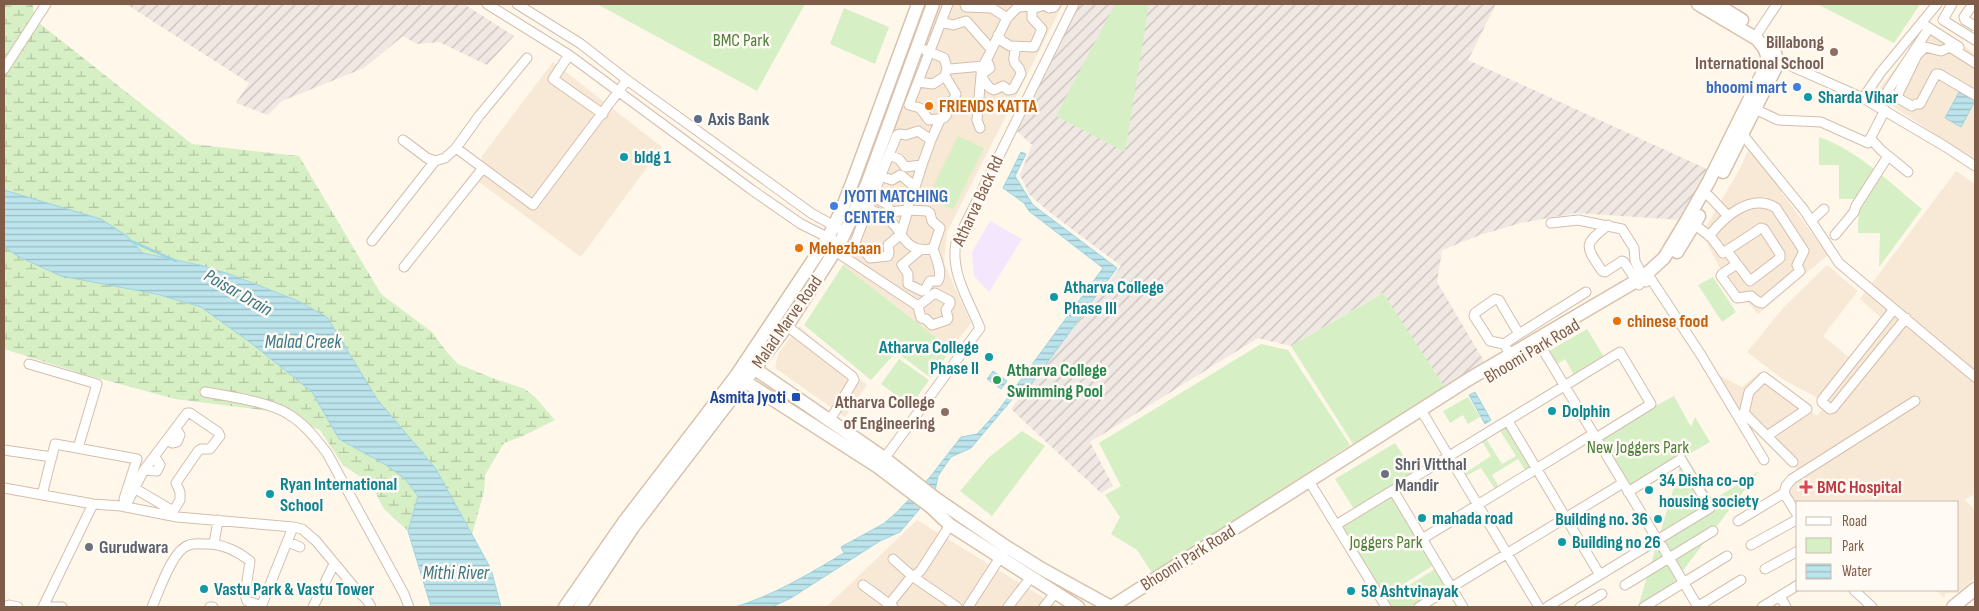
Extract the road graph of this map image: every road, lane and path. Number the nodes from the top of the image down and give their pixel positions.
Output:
1 (46, 4) edge
2 (487, 4) edge
3 (517, 4) edge
4 (918, 4) edge
5 (933, 4) edge
6 (948, 4) edge
7 (965, 4) edge
8 (1056, 4) edge
9 (1074, 4) edge
10 (1698, 4) edge
11 (1716, 4) edge
12 (1778, 4) edge
13 (1937, 4) edge
14 (1952, 4) edge
15 (1973, 4) edge
16 (1020, 5) edge
17 (1031, 5) edge
18 (997, 7) edge
19 (1007, 18) junction
20 (941, 22) junction
21 (1925, 25) junction
22 (1975, 26) edge
23 (998, 35) junction
24 (1757, 36) junction
25 (1975, 40) edge
26 (1016, 47) junction
27 (923, 49) junction
28 (991, 49) junction
29 (569, 55) junction
30 (1772, 57) junction
31 (1975, 57) edge
32 (527, 58) dead end
33 (1975, 63) edge
34 (983, 67) junction
35 (4, 69) edge
36 (946, 72) junction
37 (627, 80) junction
38 (918, 82) junction
39 (618, 92) junction
40 (1887, 92) junction
41 (1898, 94) dead end
42 (648, 95) junction
43 (1975, 95) edge
44 (1863, 98) junction
45 (1913, 105) junction
46 (638, 107) junction
47 (1882, 108) junction
48 (1755, 109) junction
49 (603, 114) junction
50 (926, 118) junction
51 (941, 118) junction
52 (682, 120) junction
53 (1903, 121) junction
54 (980, 128) dead end
55 (1739, 130) junction
56 (918, 131) junction
57 (673, 133) junction
58 (403, 140) dead end
59 (931, 140) junction
60 (1868, 143) junction
61 (456, 148) junction
62 (889, 155) junction
63 (1888, 156) junction
64 (435, 161) junction
65 (922, 165) junction
66 (1975, 166) edge
67 (483, 168) junction
68 (1908, 172) dead end
69 (881, 176) junction
70 (915, 187) junction
71 (874, 195) junction
72 (1706, 195) junction
73 (863, 208) junction
74 (1824, 209) dead end
75 (908, 210) junction
76 (1728, 216) junction
77 (1812, 221) junction
78 (1690, 222) junction
79 (1551, 223) dead end
80 (1608, 225) junction
81 (830, 232) junction
82 (901, 234) junction
83 (1835, 235) dead end
84 (1709, 236) junction
85 (372, 241) dead end
86 (840, 242) junction
87 (854, 245) junction
88 (1634, 248) junction
89 (933, 249) junction
90 (920, 250) junction
91 (1727, 251) junction
92 (847, 260) junction
93 (1622, 261) junction
94 (1737, 264) junction
95 (404, 266) dead end
96 (1644, 279) junction
97 (918, 289) junction
98 (1586, 292) dead end
99 (1893, 311) junction
100 (1904, 320) junction
101 (787, 326) junction
102 (1519, 334) junction
103 (1504, 344) junction
104 (1539, 344) junction
105 (1513, 359) junction
106 (29, 364) dead end
107 (750, 365) junction
108 (1975, 377) edge
109 (741, 378) junction
110 (1565, 386) junction
111 (205, 392) dead end
112 (1915, 401) dead end
113 (1423, 413) junction
114 (830, 420) junction
115 (1508, 421) junction
116 (1755, 424) junction
117 (1745, 429) junction
118 (1595, 436) junction
119 (1767, 436) junction
120 (78, 448) junction
121 (4, 450) edge
122 (1448, 457) junction
123 (52, 458) junction
124 (1764, 460) dead end
125 (881, 462) junction
126 (1793, 462) dead end
127 (1537, 469) junction
128 (1623, 483) junction
129 (1311, 484) junction
130 (4, 488) edge
131 (134, 488) junction
132 (1393, 490) junction
133 (1628, 492) junction
134 (42, 494) junction
135 (1784, 494) junction
136 (93, 504) junction
137 (1477, 505) junction
138 (123, 506) junction
139 (172, 513) junction
140 (1796, 514) edge
141 (1566, 518) junction
142 (1796, 518) edge
143 (218, 520) junction
144 (1738, 521) dead end
145 (950, 525) junction
146 (1336, 525) junction
147 (294, 527) junction
148 (1713, 531) dead end
149 (977, 534) junction
150 (1422, 539) junction
151 (288, 542) junction
152 (1659, 542) junction
153 (214, 544) junction
154 (1751, 545) dead end
155 (300, 547) dead end
156 (1003, 552) junction
157 (1796, 552) edge
158 (1507, 554) junction
159 (1727, 556) dead end
160 (1668, 558) junction
161 (893, 559) dead end
162 (334, 564) junction
163 (1765, 569) dead end
164 (1600, 575) junction
165 (912, 576) junction
166 (1031, 577) junction
167 (1741, 580) dead end
168 (1683, 583) junction
169 (1626, 584) dead end
170 (863, 585) dead end
171 (1152, 586) junction
172 (1796, 586) edge
173 (1452, 587) junction
174 (1975, 589) edge
175 (1855, 591) edge
176 (1055, 593) junction
177 (1602, 594) dead end
178 (1780, 596) junction
179 (1975, 598) edge
180 (890, 606) edge
181 (5, 607) edge
182 (18, 607) edge
183 (43, 607) edge
184 (51, 607) edge
185 (62, 607) edge
186 (152, 607) edge
187 (261, 607) edge
188 (313, 607) edge
189 (371, 607) edge
190 (409, 607) edge
191 (564, 607) edge
192 (580, 607) edge
193 (957, 607) edge
194 (968, 607) edge
195 (1008, 607) edge
196 (1044, 607) edge
197 (1078, 607) edge
198 (1111, 607) edge
199 (1126, 607) edge
200 (1386, 607) edge
201 (1419, 607) edge
202 (1464, 607) edge
203 (1539, 607) edge
204 (1547, 607) edge
205 (1580, 607) edge
206 (1644, 607) edge
207 (1698, 607) edge
208 (1762, 607) edge
209 (1786, 607) edge
210 (1872, 607) edge
211 (1953, 607) edge
212 (1965, 607) edge

1 - 35 street
2 - 29 street
3 - 37 street
4 - 81 main road, Malad Marve Road
5 - 27 main road, Malad Marve Road
6 - 20 street
7 - 18 street
8 - 17 street
9 - 125 street, Atharva Back Rd
10 - 24 main road
11 - 24 main road
12 - 24 street
13 - 21 street
14 - 25 street
15 - 22 street
16 - 17 street
16 - 19 street
17 - 26 street
18 - 19 street
19 - 23 street
20 - 27 street
20 - 28 street
21 - 31 street
21 - 40 street
21 - 44 street
23 - 26 street
23 - 28 street
24 - 30 main road
26 - 34 street
27 - 36 street
27 - 38 street
27 - 73 main road, Malad Marve Road
28 - 34 street
29 - 39 street
29 - 49 street
30 - 44 street
30 - 48 main road, Bhoomi Park Road
30 - 55 main road, Bhoomi Park Road
32 - 61 street
33 - 41 street
34 - 36 street
34 - 54 street
36 - 38 street
36 - 51 street
37 - 39 street
37 - 42 street
38 - 50 street
39 - 46 street
39 - 49 street
40 - 45 street
40 - 47 street
42 - 46 street
42 - 52 street
43 - 45 street
44 - 47 street
45 - 53 street
46 - 57 street
47 - 53 street
47 - 60 street
48 - 55 main road, Bhoomi Park Road
48 - 60 street
49 - 67 street
50 - 51 street
50 - 56 street
51 - 59 street
52 - 57 street
52 - 81 street
53 - 66 street
55 - 72 main road, Bhoomi Park Road
55 - 77 street
56 - 59 street
56 - 62 street
57 - 81 street
58 - 64 street
59 - 65 street
60 - 63 street
61 - 64 street
61 - 67 street
62 - 65 street
62 - 69 street
63 - 68 street
63 - 83 street
64 - 85 street
65 - 70 street
67 - 95 street
69 - 70 street
69 - 71 street
70 - 75 street
71 - 73 street
71 - 75 street
72 - 76 street
72 - 78 main road, Bhoomi Park Road
73 - 82 street
73 - 86 main road, Malad Marve Road
73 - 87 street
74 - 77 street
75 - 82 street
75 - 89 street
76 - 84 street
76 - 94 street
77 - 99 street
78 - 84 street
78 - 96 main road, Bhoomi Park Road
79 - 80 street
80 - 88 street
80 - 93 street
81 - 86 street
81 - 107 main road, Malad Marve Road
82 - 87 street
82 - 90 street
84 - 91 street
86 - 92 street
86 - 101 main road, Malad Marve Road
87 - 92 street
88 - 93 street
88 - 96 street
89 - 90 street
89 - 97 street
90 - 97 street
91 - 94 street
91 - 94 street
92 - 97 street
93 - 96 street
96 - 104 main road, Bhoomi Park Road
96 - 117 street
98 - 102 street
99 - 100 street
99 - 100 street
100 - 108 street
101 - 107 main road, Malad Marve Road
101 - 114 street
102 - 103 street
102 - 103 street
103 - 105 street
104 - 105 main road, Bhoomi Park Road
104 - 110 street
105 - 113 main road, Bhoomi Park Road
106 - 120 street
107 - 109 main road, Malad Marve Road
107 - 114 main road
109 - 125 main road
109 - 191 main road, Malad Marve Road
109 - 192 main road, Malad Marve Road
110 - 115 street
110 - 118 street
110 - 118 street
111 - 190 street
112 - 135 street
113 - 122 street
113 - 129 main road, Bhoomi Park Road
114 - 125 main road
115 - 122 street
115 - 127 street
116 - 117 street
116 - 119 street
116 - 119 street
117 - 124 street
118 - 127 street
118 - 128 street
119 - 126 street
120 - 123 street
120 - 138 street
121 - 123 street
122 - 132 street
122 - 137 street
123 - 134 street
125 - 145 main road
125 - 149 main road
127 - 137 street
127 - 141 street
128 - 133 street
128 - 141 street
129 - 146 street
129 - 171 main road, Bhoomi Park Road
130 - 134 street
131 - 138 street
131 - 139 street
131 - 139 street
132 - 146 street
132 - 150 street
133 - 152 street
133 - 152 street
134 - 136 street
135 - 140 street
135 - 144 street
136 - 138 street
136 - 183 street
137 - 150 street
137 - 158 street
138 - 139 street
139 - 143 street
141 - 158 street
141 - 164 street
142 - 154 street
143 - 147 street
143 - 153 street
145 - 149 main road
145 - 165 street
146 - 200 street
147 - 151 street
147 - 162 street
148 - 160 street
149 - 156 main road
150 - 173 street
151 - 155 street
151 - 187 street
152 - 160 street
152 - 164 street
153 - 186 street
153 - 187 street
156 - 166 main road
156 - 194 street
156 - 198 main road
157 - 163 street
158 - 173 street
158 - 203 street
159 - 168 street
160 - 168 street
160 - 169 street
161 - 165 street
162 - 188 street
162 - 189 street
164 - 204 street
165 - 180 street
165 - 193 street
166 - 176 main road
166 - 195 street
167 - 207 street
168 - 206 street
168 - 207 street
170 - 180 street
171 - 198 main road, Bhoomi Park Road
171 - 199 main road, Bhoomi Park Road
172 - 178 street
173 - 201 street
173 - 202 street
174 - 211 main road
175 - 210 street
176 - 196 street
176 - 197 main road
177 - 205 street
178 - 208 street
178 - 209 street
179 - 212 main road
181 - 182 street
184 - 185 street

